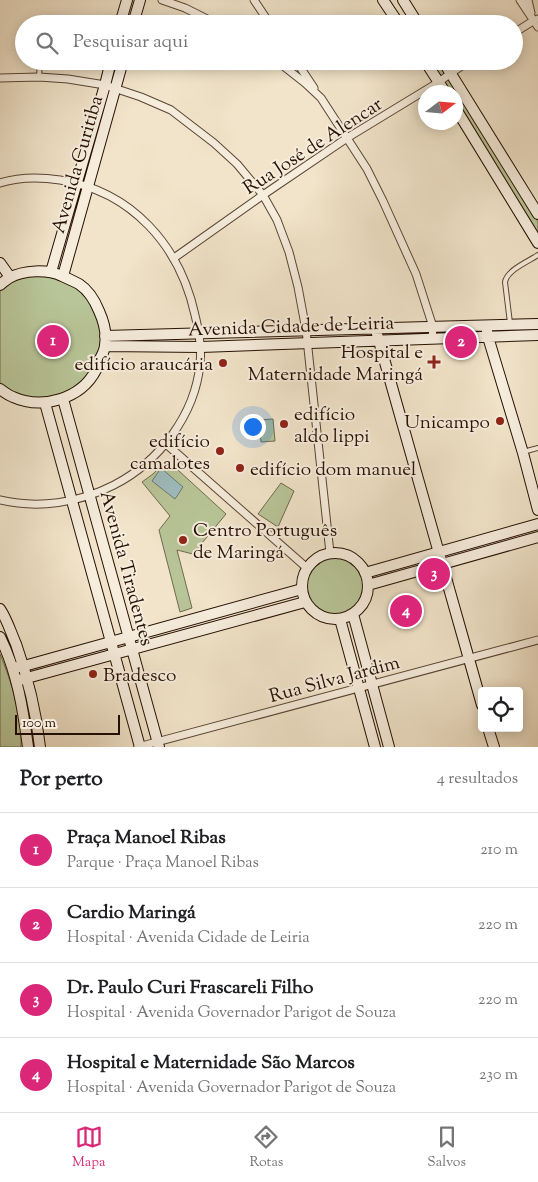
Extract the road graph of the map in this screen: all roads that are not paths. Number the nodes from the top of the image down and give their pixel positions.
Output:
1 (127, 0) edge
2 (140, 0) edge
3 (162, 0) edge
4 (254, 0) edge
5 (383, 0) edge
6 (403, 0) edge
7 (520, 0) edge
8 (528, 0) edge
9 (123, 15) edge
10 (136, 15) edge
11 (199, 15) edge
12 (264, 15) edge
13 (393, 15) edge
14 (412, 15) edge
15 (536, 20) edge
16 (538, 27) edge
17 (523, 28) edge
18 (39, 70) edge
19 (109, 70) edge
20 (121, 70) edge
21 (288, 70) edge
22 (302, 70) edge
23 (431, 70) edge
24 (449, 70) edge
25 (456, 70) edge
26 (451, 73) junction
27 (39, 77) junction
28 (0, 78) edge
29 (439, 82) junction
30 (105, 85) junction
31 (441, 85) edge
32 (116, 88) junction
33 (321, 98) junction
34 (463, 120) edge
35 (347, 138) junction
36 (0, 183) edge
37 (76, 183) junction
38 (88, 186) junction
39 (263, 195) junction
40 (538, 214) edge
41 (538, 243) edge
42 (538, 255) edge
43 (174, 258) junction
44 (0, 263) edge
45 (51, 272) junction
46 (63, 276) junction
47 (10, 278) junction
48 (0, 284) edge
49 (538, 324) edge
50 (487, 325) junction
51 (510, 325) junction
52 (433, 327) junction
53 (376, 328) junction
54 (306, 330) junction
55 (200, 333) junction
56 (538, 335) edge
57 (488, 337) junction
58 (432, 338) junction
59 (379, 340) junction
60 (105, 341) junction
61 (306, 344) junction
62 (201, 347) junction
63 (0, 389) edge
64 (63, 399) junction
65 (45, 403) junction
66 (166, 443) junction
67 (538, 448) edge
68 (523, 453) junction
69 (90, 495) junction
70 (0, 500) edge
71 (72, 501) junction
72 (538, 510) edge
73 (538, 524) edge
74 (538, 537) edge
75 (439, 552) junction
76 (330, 553) junction
77 (442, 564) junction
78 (307, 568) junction
79 (365, 573) junction
80 (368, 585) junction
81 (302, 589) junction
82 (305, 602) junction
83 (0, 608) edge
84 (353, 614) junction
85 (340, 619) junction
86 (0, 636) edge
87 (128, 636) junction
88 (538, 640) edge
89 (111, 641) junction
90 (132, 649) junction
91 (114, 654) junction
92 (469, 658) junction
93 (24, 666) junction
94 (13, 668) junction
95 (27, 678) junction
96 (16, 681) junction
97 (372, 684) junction
98 (359, 688) junction
99 (478, 691) edge
100 (489, 732) edge
101 (158, 744) edge
102 (28, 747) edge
103 (40, 747) edge
104 (139, 747) edge
105 (375, 747) edge
106 (389, 747) edge
107 (494, 747) edge

1 - 9 main road
2 - 10 main road
3 - 11 street
4 - 12 street
5 - 13 main road
6 - 14 main road
7 - 15 street
8 - 15 street
15 - 16 street
15 - 17 street
18 - 27 lane
19 - 30 main road, Avenida Curitiba
20 - 32 main road, Avenida Curitiba
21 - 33 street
22 - 33 street
23 - 29 main road
24 - 26 main road
25 - 26 street, Rua José de Alencar
26 - 29 street, Rua José de Alencar
26 - 40 main road
27 - 28 street
27 - 30 street
29 - 31 main road
29 - 35 street, Rua José de Alencar
30 - 32 street
30 - 37 main road, Avenida Curitiba
32 - 38 main road, Avenida Curitiba
32 - 39 street
33 - 35 street
34 - 41 main road
35 - 39 street, Rua José de Alencar
35 - 52 street
36 - 37 street
37 - 38 street
37 - 45 main road, Avenida Curitiba
38 - 43 street
38 - 46 main road, Avenida Curitiba
39 - 43 street, Rua José de Alencar
39 - 54 street
42 - 51 lane
43 - 55 street
44 - 47 main road
45 - 46 main road
45 - 47 main road
46 - 60 main road
47 - 48 main road
49 - 51 main road, Avenida Cidade de Leiria
50 - 51 main road, Avenida Cidade de Leiria
50 - 52 main road, Avenida Cidade de Leiria
50 - 57 main road
52 - 53 main road, Avenida Cidade de Leiria
52 - 58 street
53 - 54 main road, Avenida Cidade de Leiria
53 - 59 main road
54 - 55 main road, Avenida Cidade de Leiria
54 - 61 street
55 - 60 main road, Avenida Cidade de Leiria
55 - 62 street
56 - 57 main road, Avenida Cidade de Leiria
57 - 58 main road, Avenida Cidade de Leiria
57 - 68 main road
58 - 59 main road, Avenida Cidade de Leiria
59 - 61 main road, Avenida Cidade de Leiria
59 - 75 main road
60 - 62 main road, Avenida Cidade de Leiria
60 - 64 main road
61 - 62 main road, Avenida Cidade de Leiria
61 - 76 street
62 - 66 street
63 - 65 main road
64 - 65 main road
64 - 69 main road, Avenida Tiradentes
65 - 71 main road, Avenida Tiradentes
66 - 69 street
66 - 78 street
67 - 68 lane
68 - 72 main road
69 - 71 street
69 - 87 main road, Avenida Tiradentes
70 - 71 street
71 - 89 main road, Avenida Tiradentes
73 - 75 main road
74 - 77 main road
75 - 77 main road
75 - 79 main road
76 - 78 main road
76 - 79 main road
77 - 80 main road
77 - 92 main road
78 - 81 main road
79 - 80 main road
80 - 84 main road
81 - 82 main road
81 - 87 main road
82 - 85 main road
82 - 90 main road
83 - 93 main road
84 - 85 main road
84 - 97 main road
85 - 98 main road
86 - 94 main road
87 - 89 main road
87 - 90 main road, Avenida Tiradentes
88 - 92 street, Rua Silva Jardim
89 - 91 main road, Avenida Tiradentes
89 - 93 main road
90 - 91 main road
90 - 101 main road, Avenida Tiradentes
91 - 95 main road
91 - 104 main road, Avenida Tiradentes
92 - 97 street, Rua Silva Jardim
92 - 99 main road
93 - 94 main road
93 - 95 main road
94 - 96 main road
95 - 96 main road
95 - 103 main road
96 - 102 main road
97 - 98 street, Rua Silva Jardim
97 - 106 main road
98 - 101 street, Rua Silva Jardim
98 - 105 main road
100 - 107 main road
101 - 104 street, Rua Silva Jardim

